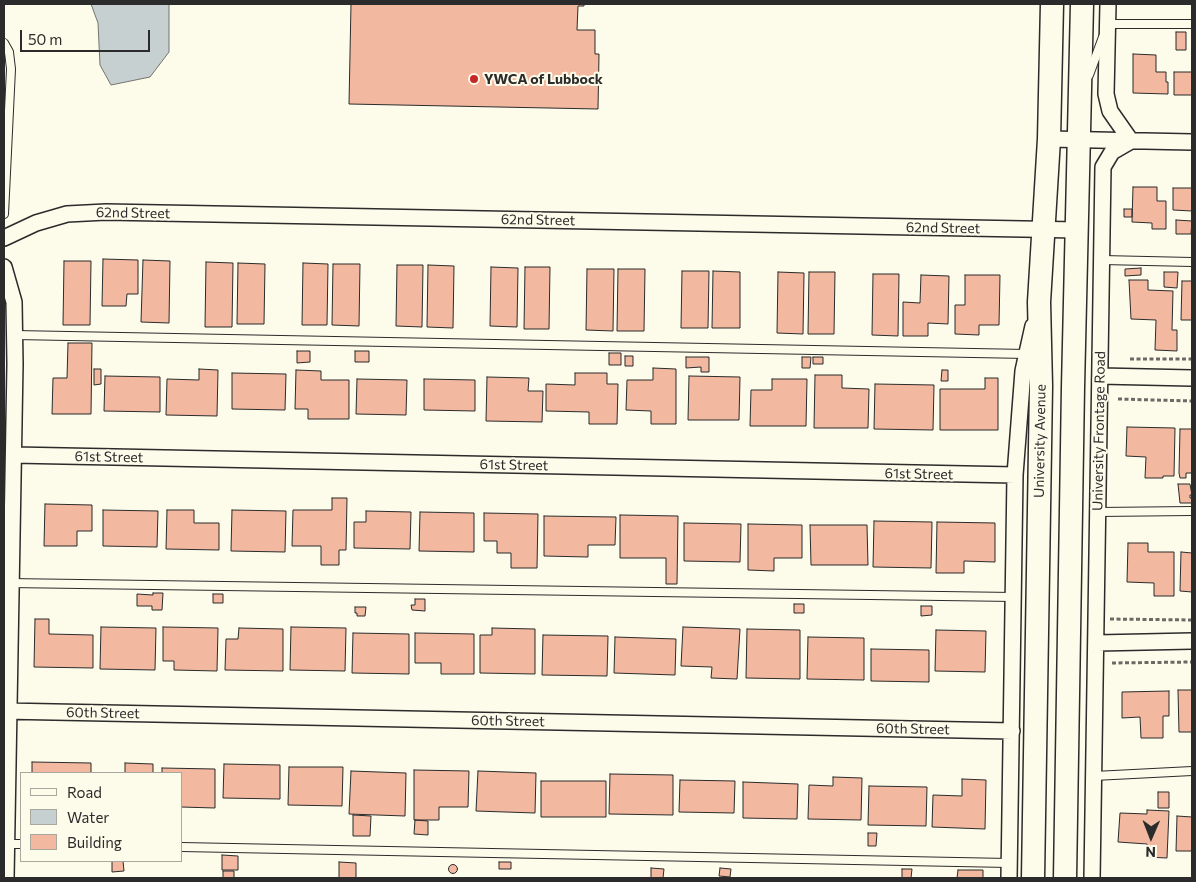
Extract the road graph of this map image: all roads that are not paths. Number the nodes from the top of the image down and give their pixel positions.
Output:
1 (1052, 4) edge
2 (1082, 4) edge
3 (1108, 4) edge
4 (1107, 24) junction
5 (1192, 24) edge
6 (4, 43) edge
7 (1080, 101) junction
8 (1049, 139) junction
9 (1079, 140) junction
10 (1131, 141) junction
11 (1192, 142) edge
12 (4, 214) edge
13 (1045, 230) junction
14 (1078, 230) junction
15 (4, 238) edge
16 (1102, 260) junction
17 (1192, 262) edge
18 (4, 267) edge
19 (1039, 302) junction
20 (15, 334) junction
21 (1027, 354) junction
22 (1100, 376) junction
23 (1192, 378) edge
24 (14, 455) junction
25 (1015, 475) junction
26 (1098, 512) junction
27 (1192, 512) edge
28 (8, 583) edge
29 (1014, 597) junction
30 (1192, 641) edge
31 (1097, 643) junction
32 (6, 711) edge
33 (1012, 731) junction
34 (1192, 772) edge
35 (1094, 776) junction
36 (11, 844) edge
37 (182, 847) edge
38 (1009, 863) junction
39 (6, 878) edge
40 (1009, 878) edge
41 (1033, 878) edge
42 (1065, 878) edge
43 (1092, 878) edge

1 - 8 main road, University Avenue
2 - 7 main road
3 - 4 street
4 - 5 lane
4 - 7 lane
4 - 10 street
6 - 12 lane
7 - 9 main road
8 - 9 street
8 - 13 main road, University Avenue
9 - 10 street
9 - 14 main road
10 - 11 street
10 - 16 street, University Frontage Road
13 - 14 street, 62nd Street
13 - 15 street, 62nd Street
13 - 19 main road, University Avenue
14 - 42 main road
16 - 17 lane
16 - 22 street, University Frontage Road
18 - 20 street
19 - 21 street
19 - 41 main road, University Avenue
20 - 21 lane
20 - 24 street
21 - 25 street
22 - 23 street
22 - 26 street, University Frontage Road
24 - 25 street, 61st Street
24 - 28 street
25 - 29 street
26 - 27 lane
26 - 31 street, University Frontage Road
28 - 29 lane
28 - 32 street
29 - 33 street
30 - 31 street
31 - 35 street, University Frontage Road
32 - 33 street, 60th Street
32 - 36 street
33 - 38 street
34 - 35 lane
35 - 43 street, University Frontage Road
36 - 39 street
37 - 38 lane
38 - 40 street

